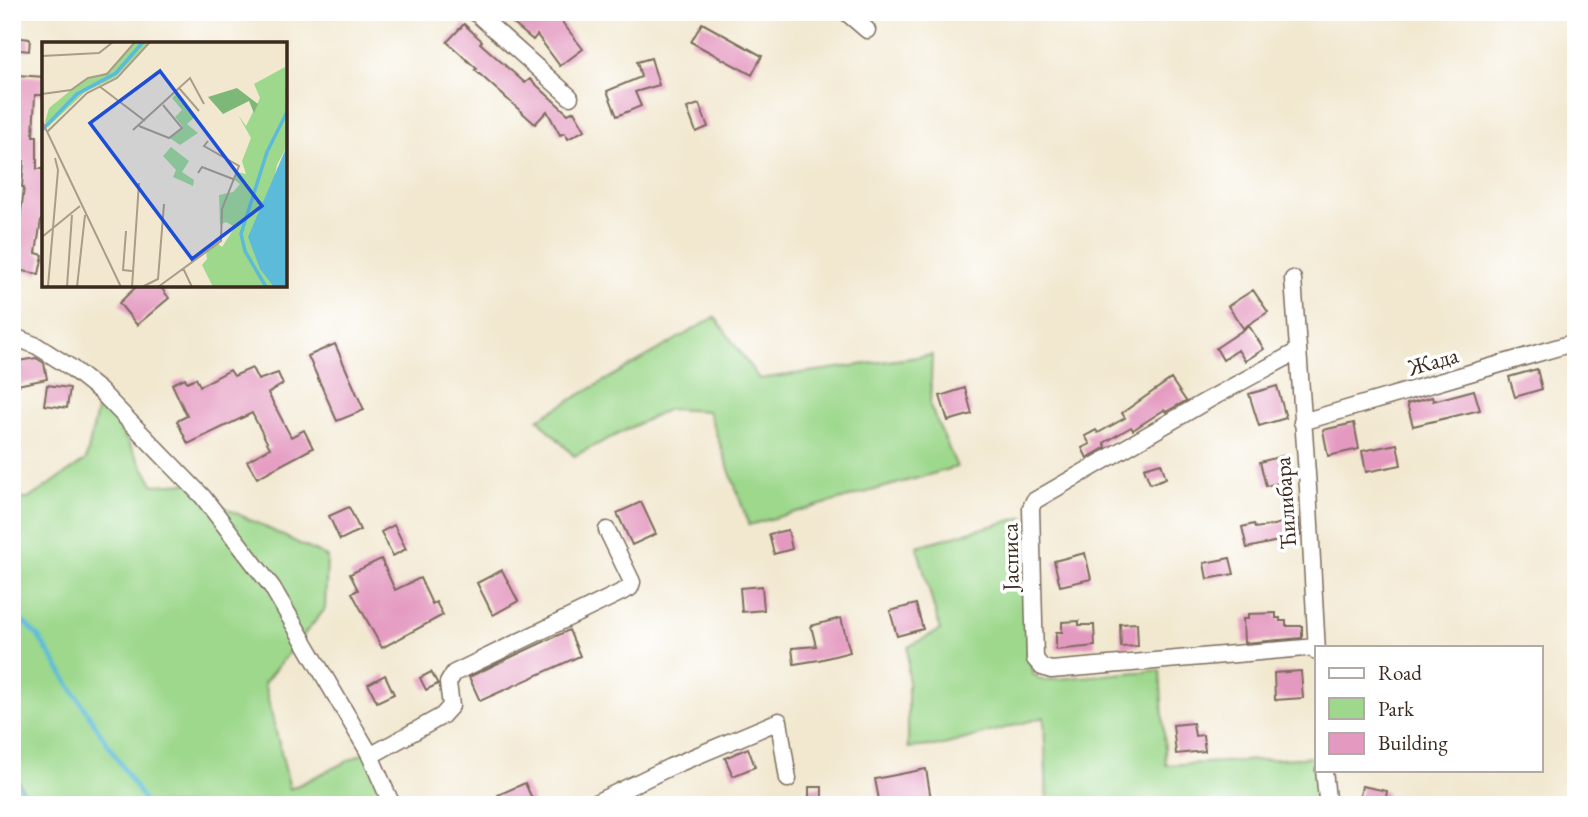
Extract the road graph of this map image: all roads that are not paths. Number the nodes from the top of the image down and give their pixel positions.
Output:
1 (475, 12) edge
2 (846, 12) edge
3 (867, 30) dead end
4 (570, 97) dead end
5 (1293, 279) dead end
6 (12, 336) edge
7 (1576, 342) edge
8 (1298, 351) junction
9 (1303, 422) junction
10 (607, 530) dead end
11 (1317, 646) edge
12 (1315, 649) edge
13 (370, 756) junction
14 (1324, 772) edge
15 (788, 779) dead end
16 (392, 805) edge
17 (591, 805) edge
18 (1330, 805) edge

1 - 4 street
2 - 3 street
5 - 8 street
6 - 13 street
7 - 9 street, Жада
8 - 9 street, Ћилибара
8 - 12 street, Јасписа
9 - 11 street, Ћилибара
10 - 13 street
13 - 16 street
14 - 18 street
15 - 17 street

